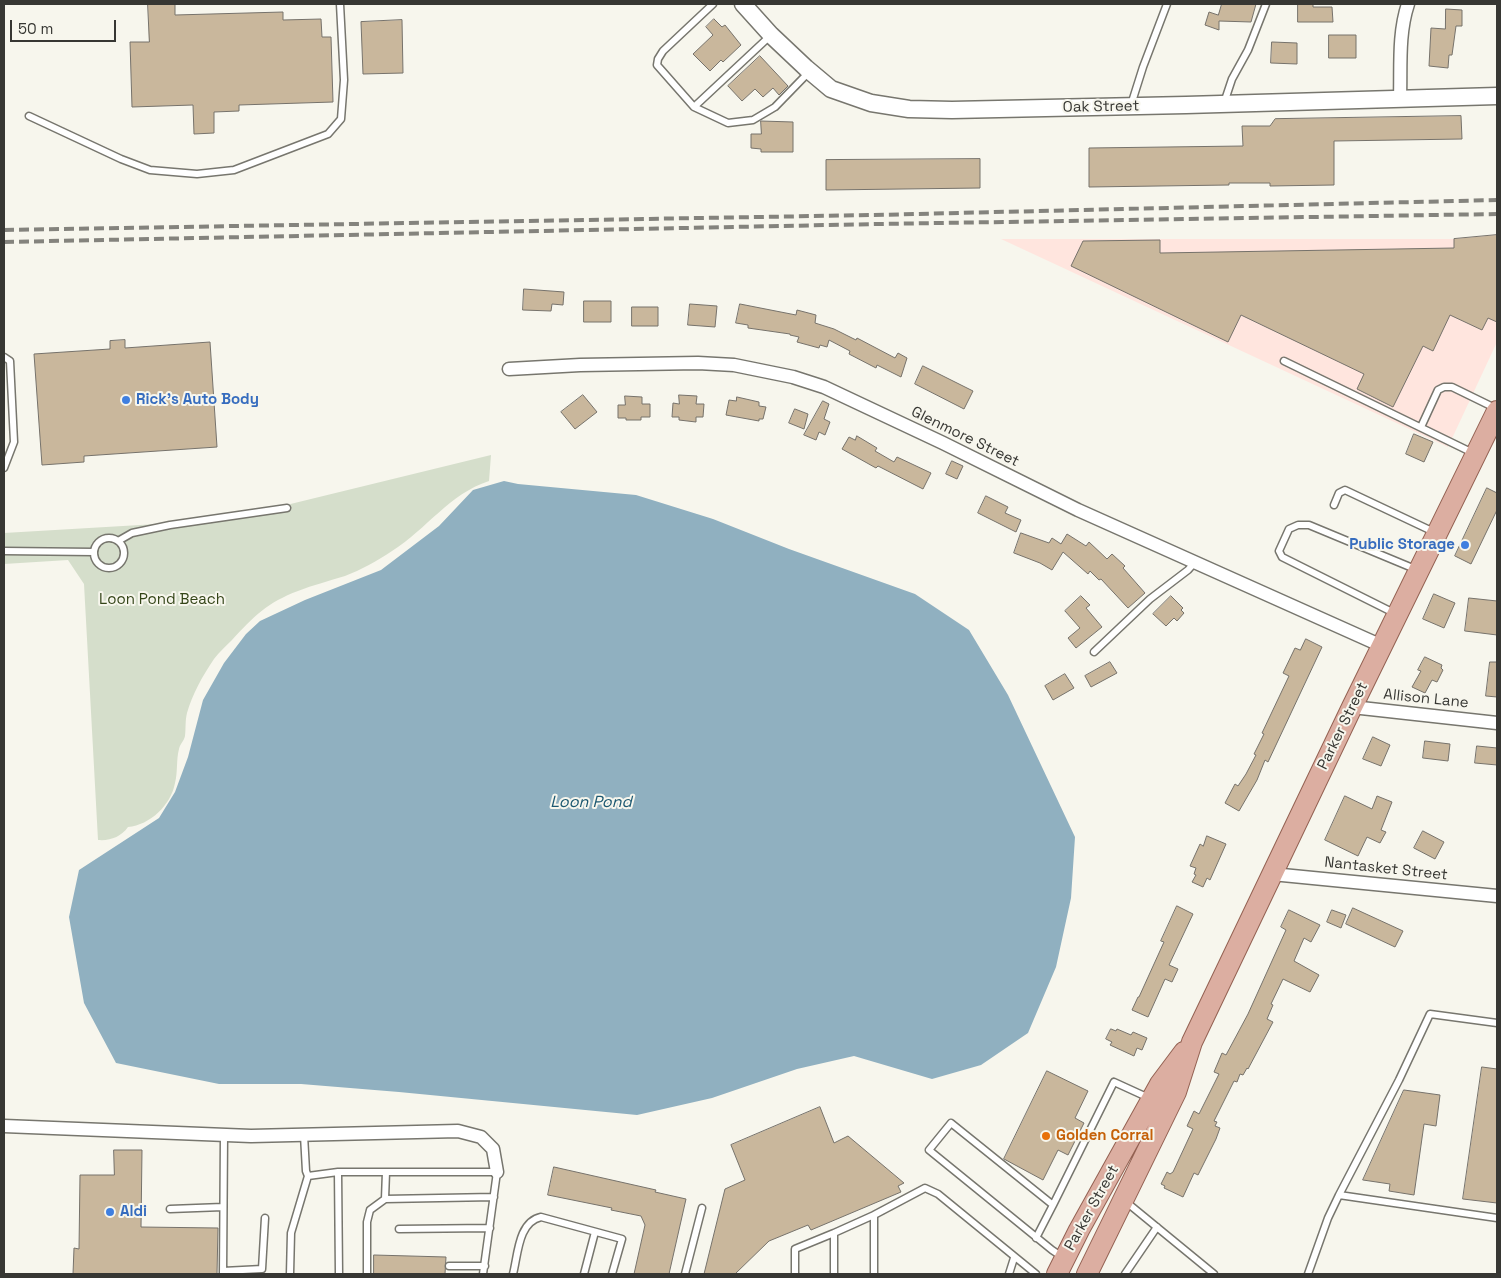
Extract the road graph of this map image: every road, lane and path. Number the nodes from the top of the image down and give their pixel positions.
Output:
1 (340, 4) edge
2 (713, 4) edge
3 (743, 4) edge
4 (1167, 4) edge
5 (1266, 4) edge
6 (1408, 4) edge
7 (771, 35) junction
8 (810, 71) junction
9 (1497, 96) edge
10 (1400, 98) junction
11 (1223, 104) junction
12 (1130, 106) junction
13 (694, 107) junction
14 (29, 116) dead end
15 (7, 359) edge
16 (1284, 362) dead end
17 (509, 370) dead end
18 (1497, 410) edge
19 (1421, 428) junction
20 (1476, 454) junction
21 (4, 468) edge
22 (1334, 505) dead end
23 (287, 508) dead end
24 (1438, 534) junction
25 (118, 541) junction
26 (4, 551) edge
27 (94, 552) junction
28 (1195, 562) junction
29 (1419, 570) junction
30 (1398, 614) junction
31 (1382, 646) junction
32 (1094, 652) dead end
33 (1352, 707) junction
34 (1497, 723) edge
35 (1272, 874) junction
36 (1497, 896) edge
37 (1497, 1023) edge
38 (1192, 1042) junction
39 (1152, 1100) junction
40 (4, 1126) edge
41 (224, 1135) junction
42 (304, 1135) junction
43 (338, 1172) junction
44 (386, 1172) junction
45 (498, 1172) junction
46 (308, 1176) junction
47 (1339, 1195) junction
48 (494, 1197) junction
49 (385, 1199) junction
50 (1124, 1200) junction
51 (1053, 1205) junction
52 (223, 1207) junction
53 (702, 1208) dead end
54 (170, 1209) dead end
55 (874, 1214) junction
56 (265, 1218) dead end
57 (1497, 1218) edge
58 (1157, 1227) junction
59 (490, 1228) junction
60 (399, 1229) dead end
61 (595, 1232) junction
62 (834, 1233) junction
63 (1036, 1238) junction
64 (1014, 1258) junction
65 (449, 1266) dead end
66 (485, 1266) junction
67 (1061, 1266) edge
68 (222, 1272) edge
69 (290, 1274) edge
70 (339, 1274) edge
71 (367, 1274) edge
72 (483, 1274) edge
73 (513, 1274) edge
74 (584, 1274) edge
75 (612, 1274) edge
76 (685, 1274) edge
77 (795, 1274) edge
78 (834, 1274) edge
79 (874, 1274) edge
80 (1008, 1274) edge
81 (1036, 1274) edge
82 (1087, 1274) edge
83 (1125, 1274) edge
84 (1214, 1274) edge
85 (1308, 1274) edge

1 - 14 lane
2 - 13 lane
3 - 7 street, Oak Street
4 - 12 lane
5 - 11 lane
6 - 10 street
7 - 8 street, Oak Street
7 - 13 lane
8 - 12 street, Oak Street
8 - 13 lane
9 - 10 street, Oak Street
10 - 11 street, Oak Street
11 - 12 street, Oak Street
15 - 21 lane
16 - 19 lane
17 - 28 street, Glenmore Street
18 - 19 lane
18 - 20 main road, Parker Street
19 - 20 lane
20 - 24 main road, Parker Street
22 - 24 lane
23 - 25 lane
24 - 29 main road, Parker Street
25 - 27 lane
25 - 27 lane
26 - 27 lane
28 - 31 street, Glenmore Street
28 - 32 lane
29 - 30 main road, Parker Street
29 - 30 lane
30 - 31 main road, Parker Street
31 - 33 main road, Parker Street
33 - 34 street, Allison Lane
33 - 35 main road, Parker Street
35 - 36 street, Nantasket Street
35 - 38 main road, Parker Street
37 - 47 lane
38 - 39 main road, Parker Street
38 - 50 main road, Parker Street
39 - 51 lane
39 - 67 main road, Parker Street
40 - 41 street
41 - 42 street
41 - 52 lane
42 - 45 street
42 - 46 lane
43 - 44 lane
43 - 46 lane
43 - 70 lane
44 - 45 lane
44 - 49 lane
45 - 48 lane
46 - 69 lane
47 - 57 lane
47 - 85 lane
48 - 49 lane
48 - 59 lane
49 - 71 lane
50 - 58 lane
50 - 82 main road, Parker Street
51 - 63 lane
51 - 63 lane
52 - 54 lane
52 - 68 lane
53 - 76 lane
55 - 62 lane
55 - 64 lane
55 - 79 lane
56 - 68 lane
58 - 83 lane
58 - 84 lane
59 - 60 lane
59 - 66 lane
61 - 73 lane
61 - 74 lane
61 - 75 lane
62 - 77 lane
62 - 78 lane
63 - 67 lane
64 - 80 lane
64 - 81 lane
65 - 66 lane
66 - 72 lane

